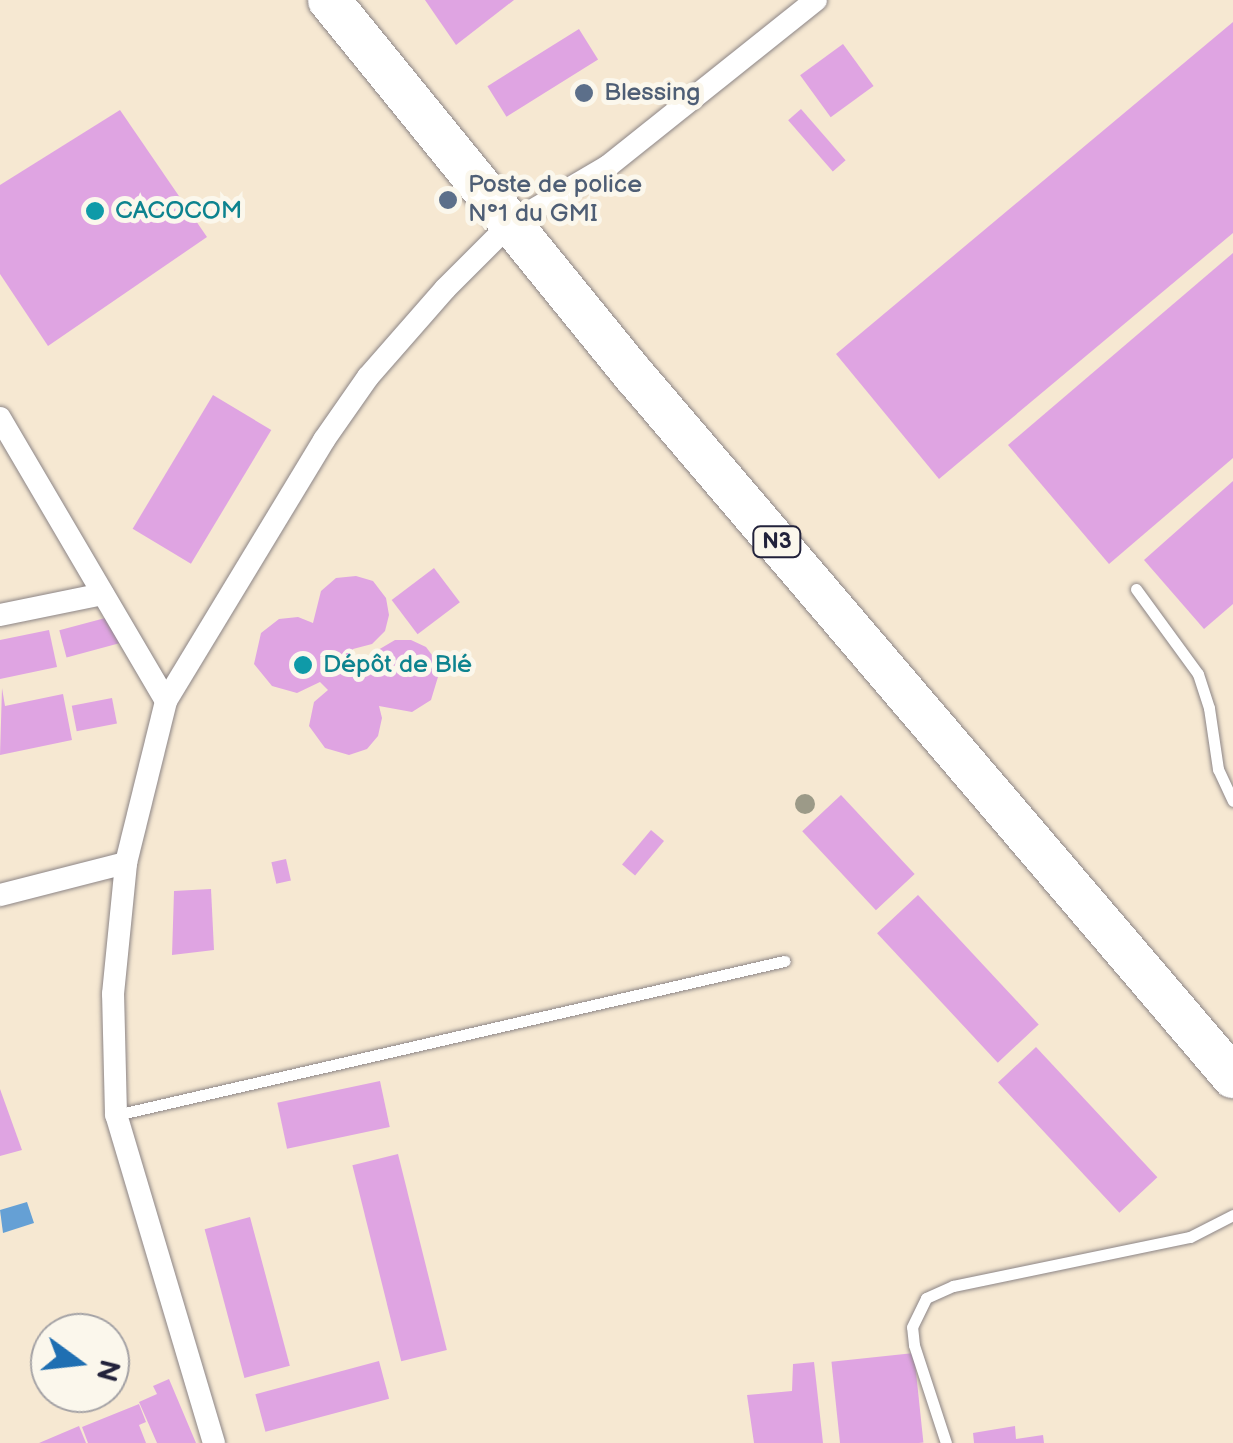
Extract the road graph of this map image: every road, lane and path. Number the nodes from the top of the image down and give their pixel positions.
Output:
1 (328, 0) edge
2 (816, 0) edge
3 (511, 222) junction
4 (0, 418) edge
5 (1136, 589) dead end
6 (103, 594) junction
7 (0, 615) edge
8 (166, 702) junction
9 (1233, 801) edge
10 (126, 863) junction
11 (0, 895) edge
12 (784, 961) dead end
13 (1233, 1077) edge
14 (116, 1115) junction
15 (1233, 1215) edge
16 (214, 1443) edge
17 (946, 1443) edge

1 - 3 highway, N3
2 - 3 street
3 - 8 street
3 - 13 highway, N3
4 - 6 street
5 - 9 lane
6 - 7 street
6 - 8 street
8 - 10 street
10 - 11 street
10 - 14 street
12 - 14 lane
14 - 16 street
15 - 17 lane

